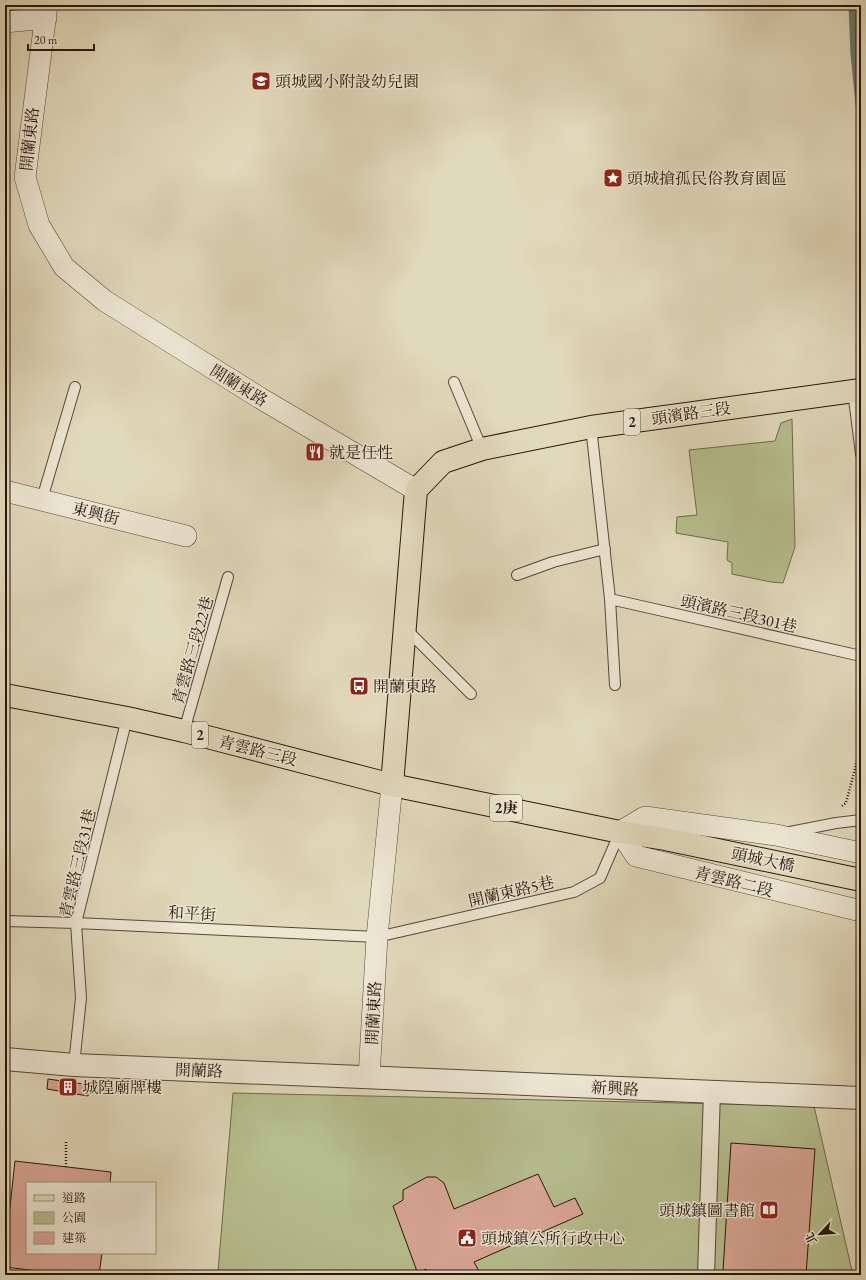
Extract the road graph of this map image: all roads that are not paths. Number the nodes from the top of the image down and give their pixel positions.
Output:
1 (46, 11) edge
2 (5, 22) edge
3 (454, 382) dead end
4 (75, 387) dead end
5 (857, 390) edge
6 (591, 426) junction
7 (482, 448) junction
8 (861, 454) edge
9 (416, 490) junction
10 (5, 491) edge
11 (42, 499) junction
12 (186, 536) dead end
13 (605, 549) junction
14 (517, 574) dead end
15 (228, 577) dead end
16 (610, 599) junction
17 (406, 629) junction
18 (861, 656) edge
19 (614, 685) dead end
20 (471, 694) dead end
21 (7, 700) edge
22 (127, 718) junction
23 (184, 731) junction
24 (392, 785) junction
25 (861, 820) edge
26 (620, 832) junction
27 (776, 835) junction
28 (861, 853) edge
29 (861, 880) edge
30 (861, 911) edge
31 (5, 921) edge
32 (76, 923) junction
33 (377, 937) junction
34 (5, 1059) edge
35 (74, 1065) junction
36 (369, 1077) junction
37 (712, 1092) junction
38 (861, 1098) edge
39 (706, 1275) edge

1 - 2 street
1 - 9 street, 開蘭東路
3 - 7 lane
4 - 11 lane
5 - 6 main road, 頭濱路三段 / 2
5 - 8 lane
6 - 7 main road, 頭濱路三段 / 2
6 - 13 lane
7 - 9 main road, 頭濱路三段 / 2
9 - 17 main road, 開蘭東路
10 - 11 street, 東興街
11 - 12 street, 東興街
13 - 14 lane
13 - 16 lane
15 - 23 lane, 青雲路三段22巷
16 - 18 lane, 頭濱路三段301巷
16 - 19 lane
17 - 20 lane
17 - 24 main road, 開蘭東路
21 - 22 main road, 青雲路三段 / 2
22 - 23 main road, 青雲路三段 / 2
22 - 32 lane, 青雲路三段31巷
23 - 24 main road, 青雲路三段 / 2
24 - 26 main road, 2庚
24 - 33 street, 開蘭東路
25 - 27 lane
26 - 27 street
26 - 29 main road, 頭城大橋 / 2庚
26 - 30 street, 青雲路二段
26 - 33 lane, 開蘭東路5巷
27 - 28 street
31 - 32 lane, 和平街
32 - 33 lane, 和平街
32 - 35 lane, 青雲路三段31巷
33 - 36 street, 開蘭東路
34 - 35 street, 開蘭路
35 - 36 street, 開蘭路
36 - 37 street, 新興路
37 - 38 street, 新興路
37 - 39 street

